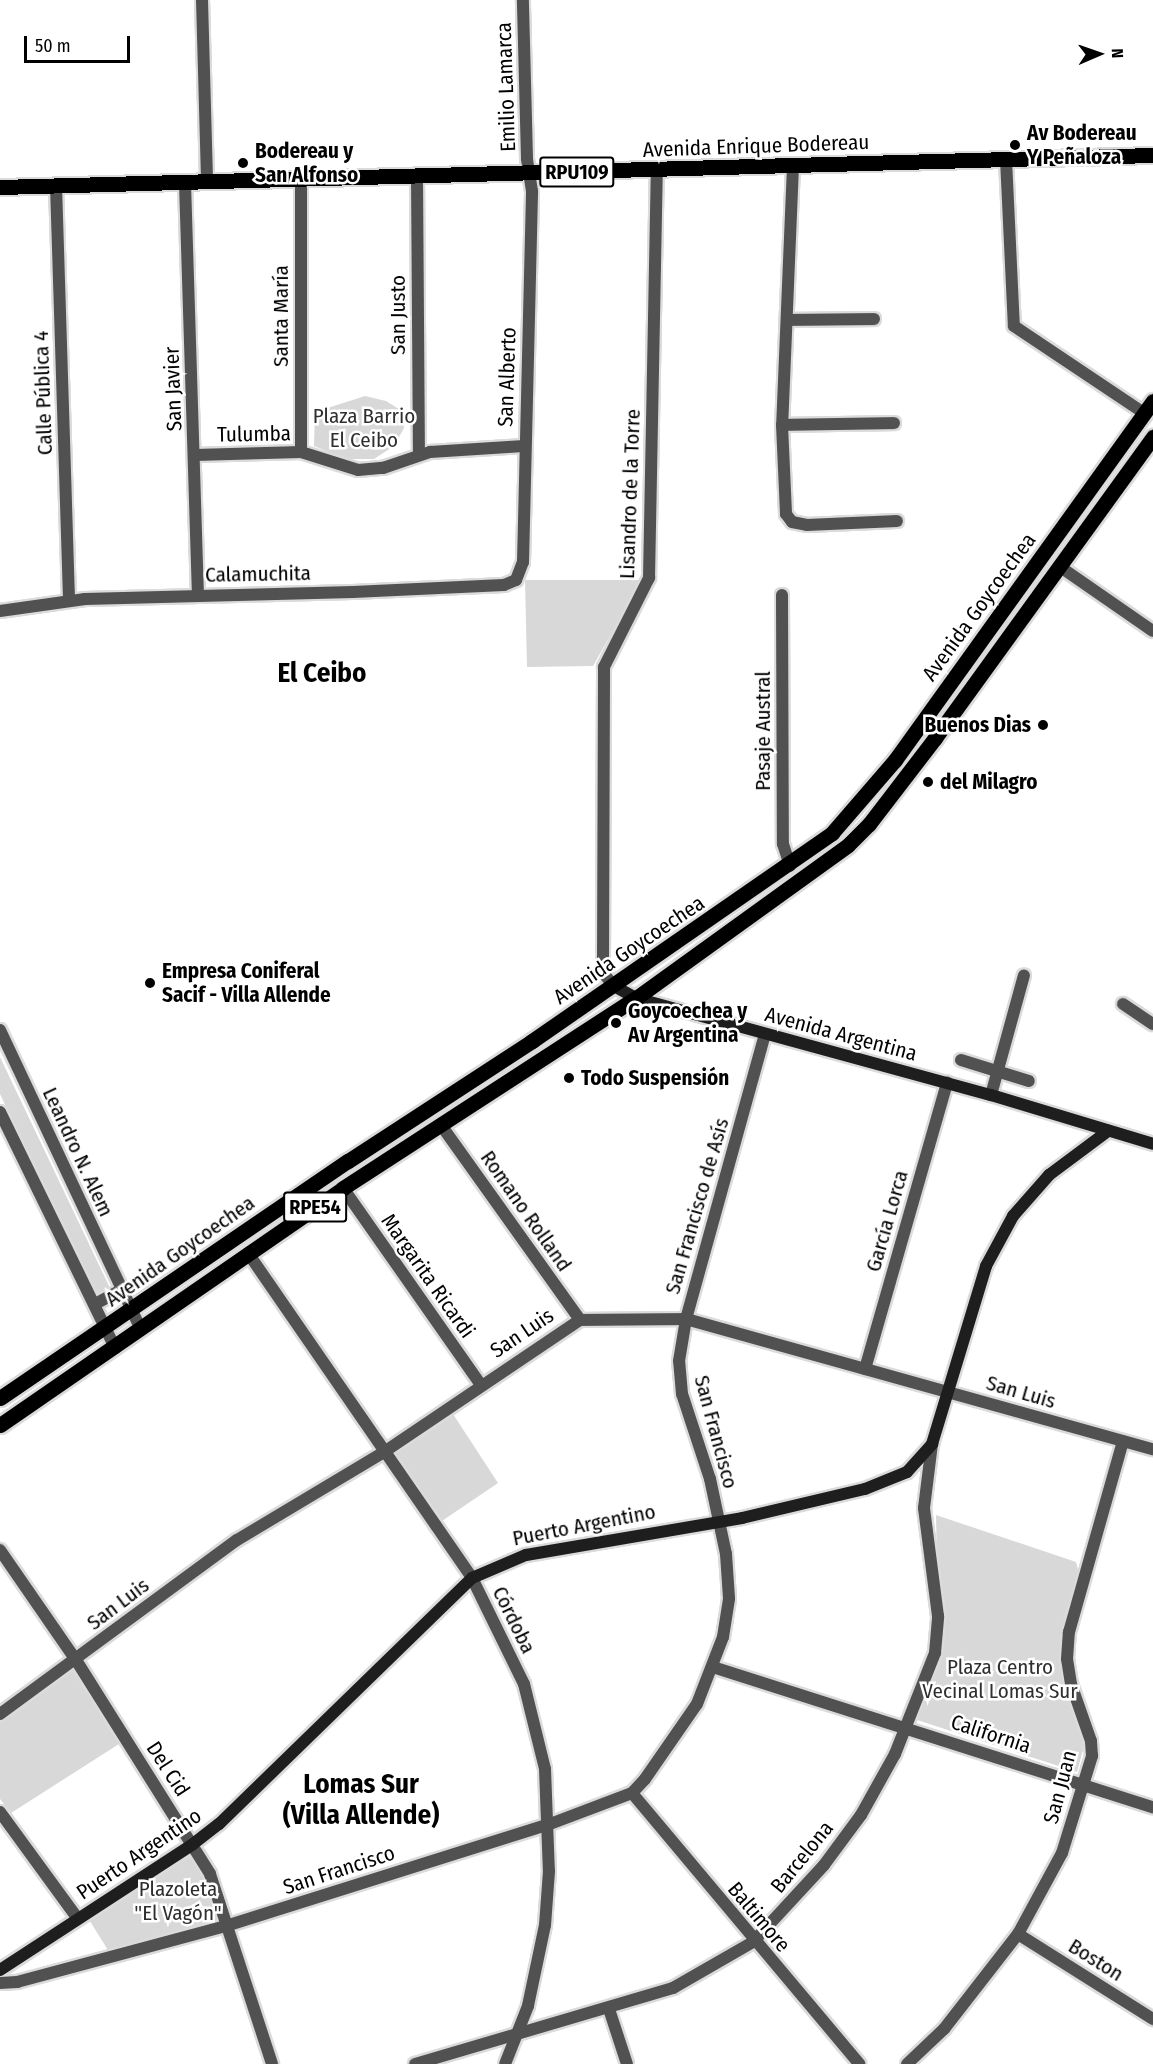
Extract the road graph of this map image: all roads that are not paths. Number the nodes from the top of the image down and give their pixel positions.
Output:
1 (202, 0) edge
2 (523, 0) edge
3 (1153, 155) edge
4 (1006, 159) junction
5 (793, 166) junction
6 (657, 171) junction
7 (529, 173) junction
8 (417, 176) junction
9 (301, 180) junction
10 (207, 182) junction
11 (185, 183) junction
12 (56, 185) junction
13 (0, 187) edge
14 (874, 319) dead end
15 (788, 320) junction
16 (1148, 407) edge
17 (894, 423) dead end
18 (782, 425) junction
19 (1153, 437) edge
20 (524, 446) junction
21 (301, 452) junction
22 (419, 454) junction
23 (195, 455) junction
24 (897, 521) dead end
25 (1059, 566) junction
26 (516, 580) joint
27 (198, 594) junction
28 (782, 595) dead end
29 (69, 600) junction
30 (0, 611) edge
31 (1153, 631) edge
32 (790, 866) junction
33 (1024, 975) dead end
34 (614, 986) junction
35 (636, 998) junction
36 (1123, 1004) dead end
37 (1153, 1024) edge
38 (0, 1030) edge
39 (765, 1035) junction
40 (961, 1060) dead end
41 (998, 1071) junction
42 (1029, 1081) dead end
43 (947, 1083) junction
44 (991, 1095) junction
45 (0, 1112) edge
46 (441, 1125) junction
47 (1108, 1131) junction
48 (1153, 1144) edge
49 (343, 1188) junction
50 (248, 1253) junction
51 (121, 1290) junction
52 (94, 1304) junction
53 (130, 1311) junction
54 (686, 1318) junction
55 (580, 1320) junction
56 (106, 1327) junction
57 (141, 1330) junction
58 (115, 1348) junction
59 (865, 1369) junction
60 (481, 1385) junction
61 (951, 1392) junction
62 (0, 1398) edge
63 (0, 1425) edge
64 (1123, 1441) junction
65 (932, 1444) junction
66 (1153, 1449) edge
67 (384, 1452) junction
68 (719, 1519) junction
69 (0, 1550) edge
70 (472, 1578) junction
71 (76, 1660) junction
72 (713, 1667) junction
73 (0, 1714) edge
74 (907, 1726) junction
75 (1084, 1785) junction
76 (632, 1793) junction
77 (1153, 1808) edge
78 (0, 1812) edge
79 (550, 1824) junction
80 (193, 1844) junction
81 (78, 1919) junction
82 (229, 1925) junction
83 (1018, 1934) junction
84 (753, 1942) junction
85 (0, 1970) edge
86 (0, 1983) edge
87 (609, 2009) junction
88 (1153, 2019) edge
89 (517, 2034) junction
90 (272, 2064) edge
91 (415, 2064) edge
92 (505, 2064) edge
93 (627, 2064) edge
94 (859, 2064) edge
95 (907, 2064) edge

1 - 10 street
2 - 7 street, Emilio Lamarca
3 - 4 main road, Avenida Enrique Bodereau / RPU109
4 - 5 main road, Avenida Enrique Bodereau / RPU109
4 - 16 street
5 - 6 main road, Avenida Enrique Bodereau / RPU109
5 - 15 street
6 - 7 main road, Avenida Enrique Bodereau / RPU109
6 - 34 street, Lisandro de la Torre
7 - 8 main road, Avenida Enrique Bodereau / RPU109
7 - 20 street, San Alberto
8 - 9 main road, Avenida Enrique Bodereau / RPU109
8 - 22 street, San Justo
9 - 10 main road, Avenida Enrique Bodereau / RPU109
9 - 21 street, Santa María
10 - 11 main road, Avenida Enrique Bodereau / RPU109
11 - 12 main road, Avenida Enrique Bodereau / RPU109
11 - 23 street, San Javier
12 - 13 main road, Avenida Enrique Bodereau / RPU109
12 - 29 street, Calle Pública 4
14 - 15 street
15 - 18 street
16 - 32 main road, Avenida Goycoechea / RPE54
17 - 18 street
18 - 24 street
19 - 25 main road, Avenida Goycoechea / RPE54
20 - 22 street, Tulumba
20 - 26 street, San Alberto
21 - 22 street, Tulumba
21 - 23 street, Tulumba
23 - 27 street, San Javier
25 - 31 street
25 - 35 main road, Avenida Goycoechea / RPE54
26 - 27 street, Calamuchita
27 - 29 street, Calamuchita
28 - 32 street, Pasaje Austral
29 - 30 street, Calamuchita
32 - 34 main road, Avenida Goycoechea / RPE54
33 - 41 street
34 - 35 main road, Avenida Argentina
34 - 53 main road, Avenida Goycoechea / RPE54
35 - 39 main road, Avenida Argentina
35 - 46 main road, Avenida Goycoechea / RPE54
36 - 37 street
38 - 51 street, Leandro N. Alem
39 - 43 main road, Avenida Argentina
39 - 54 street, San Francisco de Asís
40 - 41 street
41 - 42 street
41 - 44 street
43 - 44 main road, Avenida Argentina
43 - 59 street, García Lorca
44 - 47 main road, Avenida Argentina
45 - 52 street
46 - 49 main road, Avenida Goycoechea / RPE54
46 - 55 street, Romano Rolland
47 - 48 main road, Avenida Argentina
47 - 61 main road, Puerto Argentino
49 - 50 main road, Avenida Goycoechea / RPE54
49 - 60 street, Margarita Ricardi
50 - 57 main road, Avenida Goycoechea / RPE54
50 - 67 street, Córdoba
51 - 52 street
51 - 53 street, Leandro N. Alem
52 - 56 street
53 - 56 main road, Avenida Goycoechea / RPE54
53 - 57 street, Leandro N. Alem
54 - 55 street, San Luis
54 - 59 street, San Luis
54 - 68 street, San Francisco
55 - 60 street, San Luis
56 - 58 street
56 - 62 main road, Avenida Goycoechea / RPE54
57 - 58 main road, Avenida Goycoechea / RPE54
58 - 63 main road, Avenida Goycoechea / RPE54
59 - 61 street, San Luis
60 - 67 street, San Luis
61 - 64 street, San Luis
61 - 65 main road, Puerto Argentino
64 - 66 street, San Luis
64 - 75 street, San Juan
65 - 68 main road, Puerto Argentino
65 - 74 street, Barcelona
67 - 70 street, Córdoba
67 - 71 street, San Luis
68 - 70 main road, Puerto Argentino
68 - 72 street
69 - 71 street, Del Cid
70 - 79 street, Córdoba
70 - 80 main road, Puerto Argentino
71 - 73 street, San Luis
71 - 80 street, Del Cid
72 - 74 street, California
72 - 76 street
74 - 75 street, California
74 - 84 street, Barcelona
75 - 77 street, California
75 - 83 street, San Juan
76 - 79 street, San Francisco
76 - 84 street, Baltimore
78 - 81 street
79 - 82 street, San Francisco
79 - 89 street, Córdoba
80 - 81 main road, Puerto Argentino
80 - 82 street, Del Cid
81 - 85 main road, Puerto Argentino
82 - 86 street
82 - 90 street, Del Cid
83 - 88 street, Boston
83 - 95 street, San Juan
84 - 87 street, Barcelona
84 - 94 street, Baltimore
87 - 89 street, Barcelona
87 - 93 street
89 - 91 street, Barcelona
89 - 92 street, Córdoba

